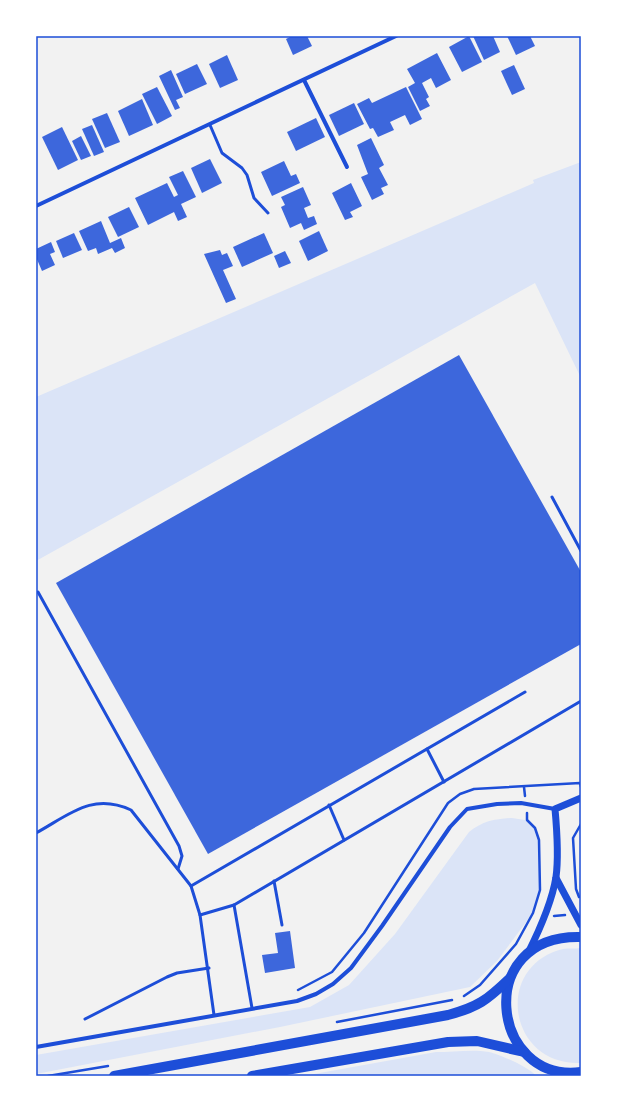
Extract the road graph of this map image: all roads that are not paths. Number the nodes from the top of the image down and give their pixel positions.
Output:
1 (396, 36) edge
2 (304, 80) junction
3 (210, 125) junction
4 (347, 166) dead end
5 (36, 206) edge
6 (268, 213) dead end
7 (552, 497) dead end
8 (581, 551) edge
9 (38, 592) dead end
10 (525, 692) dead end
11 (581, 701) edge
12 (427, 749) junction
13 (444, 782) junction
14 (581, 798) edge
15 (329, 805) junction
16 (555, 809) junction
17 (36, 834) edge
18 (344, 840) junction
19 (178, 869) junction
20 (556, 878) junction
21 (274, 881) junction
22 (191, 886) junction
23 (234, 905) junction
24 (200, 915) junction
25 (282, 925) dead end
26 (581, 925) edge
27 (581, 937) edge
28 (528, 953) junction
29 (208, 968) junction
30 (509, 979) junction
31 (252, 1008) junction
32 (214, 1015) junction
33 (85, 1019) dead end
34 (36, 1047) edge
35 (524, 1052) junction
36 (550, 1072) edge
37 (581, 1072) edge
38 (114, 1076) edge
39 (252, 1076) edge

1 - 2 street
2 - 3 street
2 - 4 street
3 - 5 street
3 - 6 lane
7 - 8 lane
9 - 19 lane
10 - 12 lane
11 - 13 lane
12 - 13 lane
12 - 15 lane
13 - 18 lane
14 - 16 street
15 - 18 lane
15 - 22 lane
16 - 20 street
16 - 31 street
17 - 19 lane
18 - 21 lane
19 - 22 lane
20 - 26 street
20 - 28 street
21 - 23 lane
21 - 25 lane
22 - 24 lane
23 - 24 lane
23 - 31 lane
24 - 29 lane
27 - 28 main road
28 - 30 main road
29 - 32 lane
29 - 33 lane
30 - 35 main road
30 - 38 main road
31 - 32 street
32 - 34 street
35 - 36 main road
35 - 39 main road
36 - 37 main road

